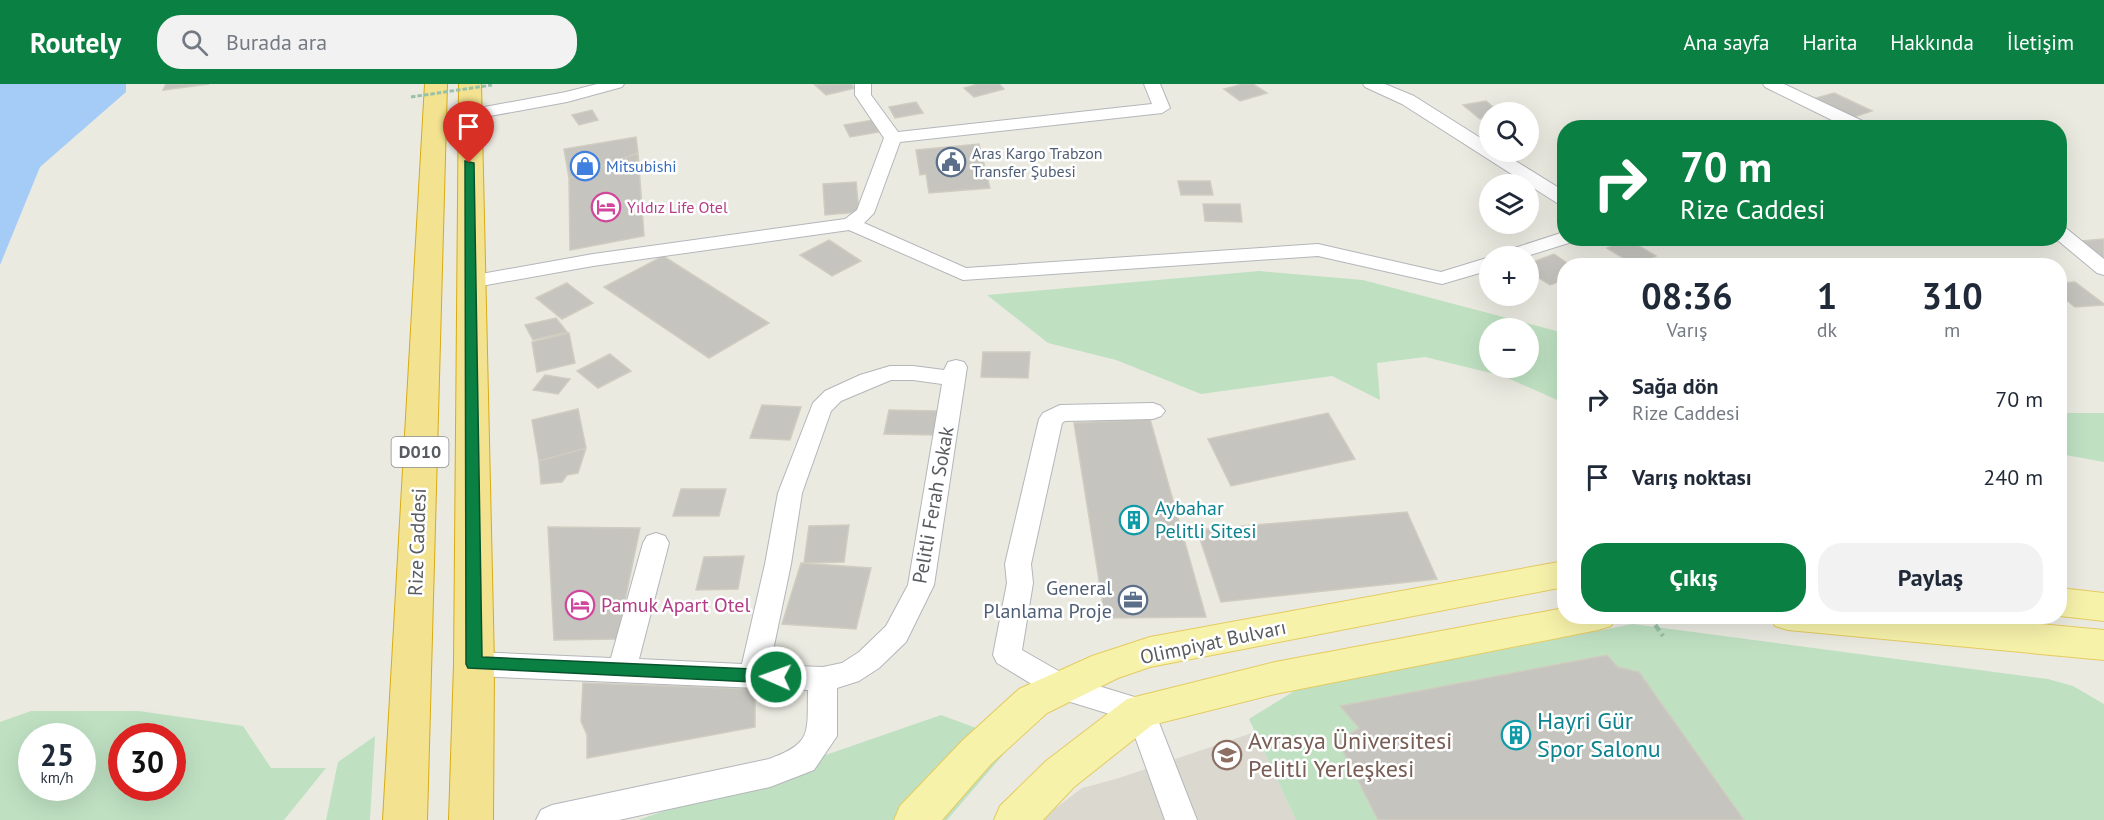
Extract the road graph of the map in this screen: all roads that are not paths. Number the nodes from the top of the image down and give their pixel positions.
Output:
1 (616, 84) edge
2 (863, 84) edge
3 (1152, 84) edge
4 (1371, 84) edge
5 (1771, 84) edge
6 (423, 91) edge
7 (469, 100) edge
8 (1846, 120) edge
9 (892, 138) junction
10 (1557, 196) edge
11 (851, 224) junction
12 (2067, 239) edge
13 (1557, 241) edge
14 (1539, 246) edge
15 (1479, 266) edge
16 (2104, 269) edge
17 (470, 282) junction
18 (1153, 411) dead end
19 (657, 543) dead end
20 (1557, 575) edge
21 (2067, 603) edge
22 (2104, 607) edge
23 (1557, 624) edge
24 (1875, 624) edge
25 (2104, 645) edge
26 (474, 664) junction
27 (622, 670) junction
28 (753, 676) junction
29 (823, 679) junction
30 (1061, 687) junction
31 (1141, 711) junction
32 (405, 820) edge
33 (471, 820) edge
34 (552, 820) edge
35 (915, 820) edge
36 (1015, 820) edge
37 (1181, 820) edge

1 - 7 street
2 - 9 street
3 - 9 street
4 - 10 street
5 - 8 street
6 - 32 highway, Rize Caddesi / D010
7 - 17 highway, D010
9 - 11 street
11 - 15 street
11 - 17 street
12 - 16 street
13 - 14 street
17 - 26 highway, D010
18 - 30 street
19 - 27 street
20 - 30 main road, Olimpiyat Bulvarı
21 - 22 main road
23 - 31 main road
24 - 25 main road
26 - 27 street, Pelitli Ferah Sokak
26 - 33 highway, D010
27 - 28 street, Pelitli Ferah Sokak
28 - 29 street, Pelitli Ferah Sokak
28 - 29 street, Pelitli Ferah Sokak
29 - 34 street
30 - 31 street
30 - 35 main road, Olimpiyat Bulvarı
31 - 36 main road
31 - 37 street

